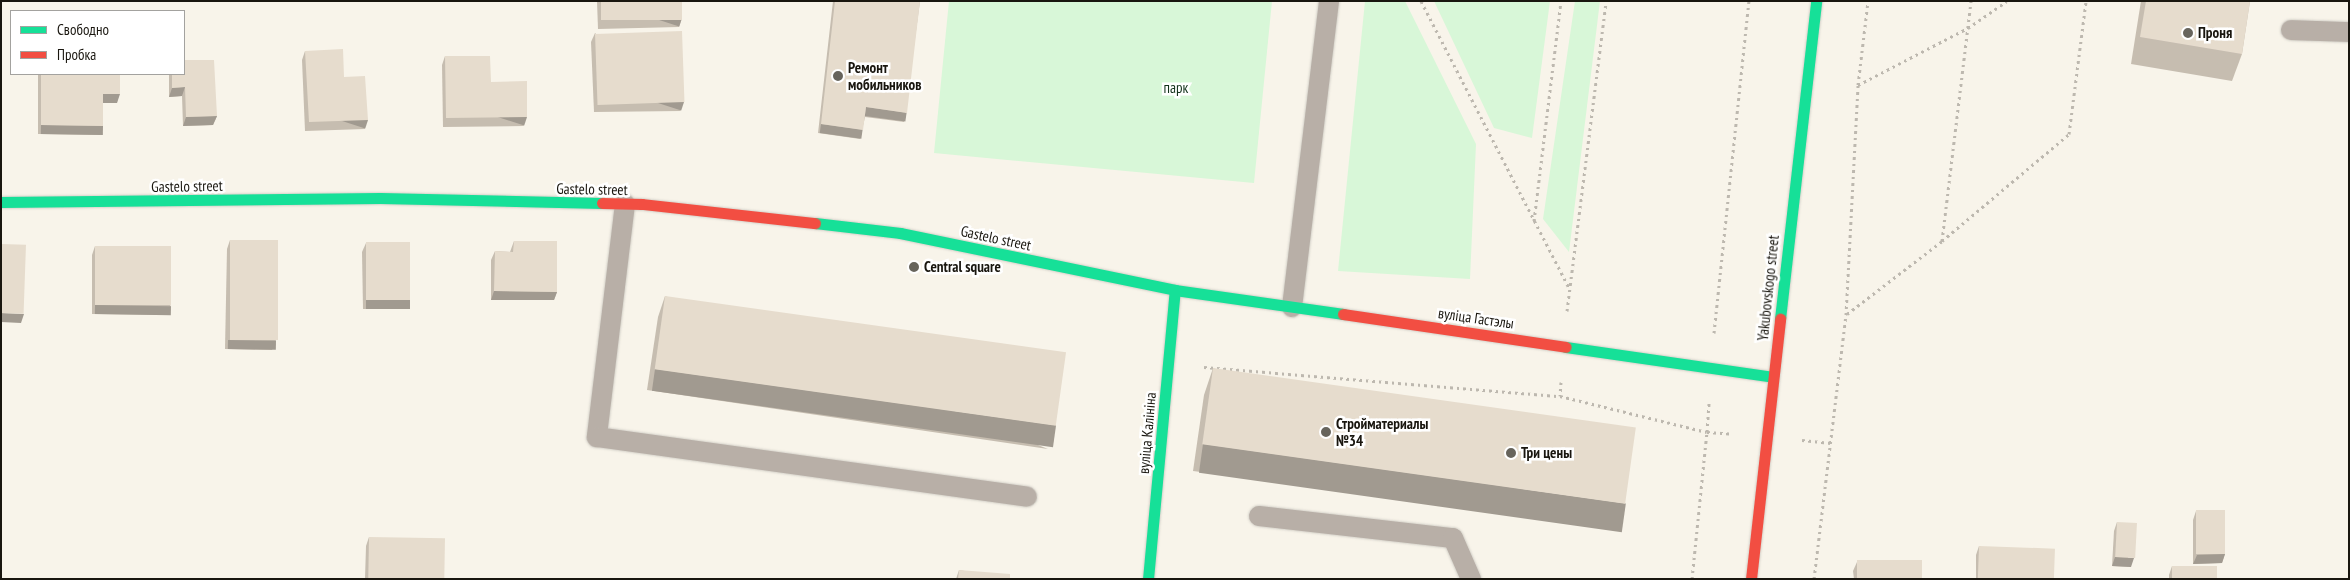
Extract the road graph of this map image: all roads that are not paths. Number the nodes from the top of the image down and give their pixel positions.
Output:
1 (1329, 1) edge
2 (1816, 1) edge
3 (2290, 30) dead end
4 (2349, 32) edge
5 (1, 202) edge
6 (625, 204) junction
7 (1175, 290) junction
8 (1292, 306) junction
9 (1773, 377) junction
10 (1028, 497) dead end
11 (1259, 516) dead end
12 (1148, 579) edge
13 (1471, 579) edge
14 (1750, 579) edge

1 - 8 lane
2 - 9 main road, Yakubovskogo street
3 - 4 lane
5 - 6 main road, Gastelo street
6 - 7 main road, Gastelo street
6 - 10 lane
7 - 8 main road, вуліца Гастэлы
7 - 12 main road, вуліца Калініна
8 - 9 main road, вуліца Гастэлы
9 - 14 main road, Yakubovskogo street
11 - 13 lane

